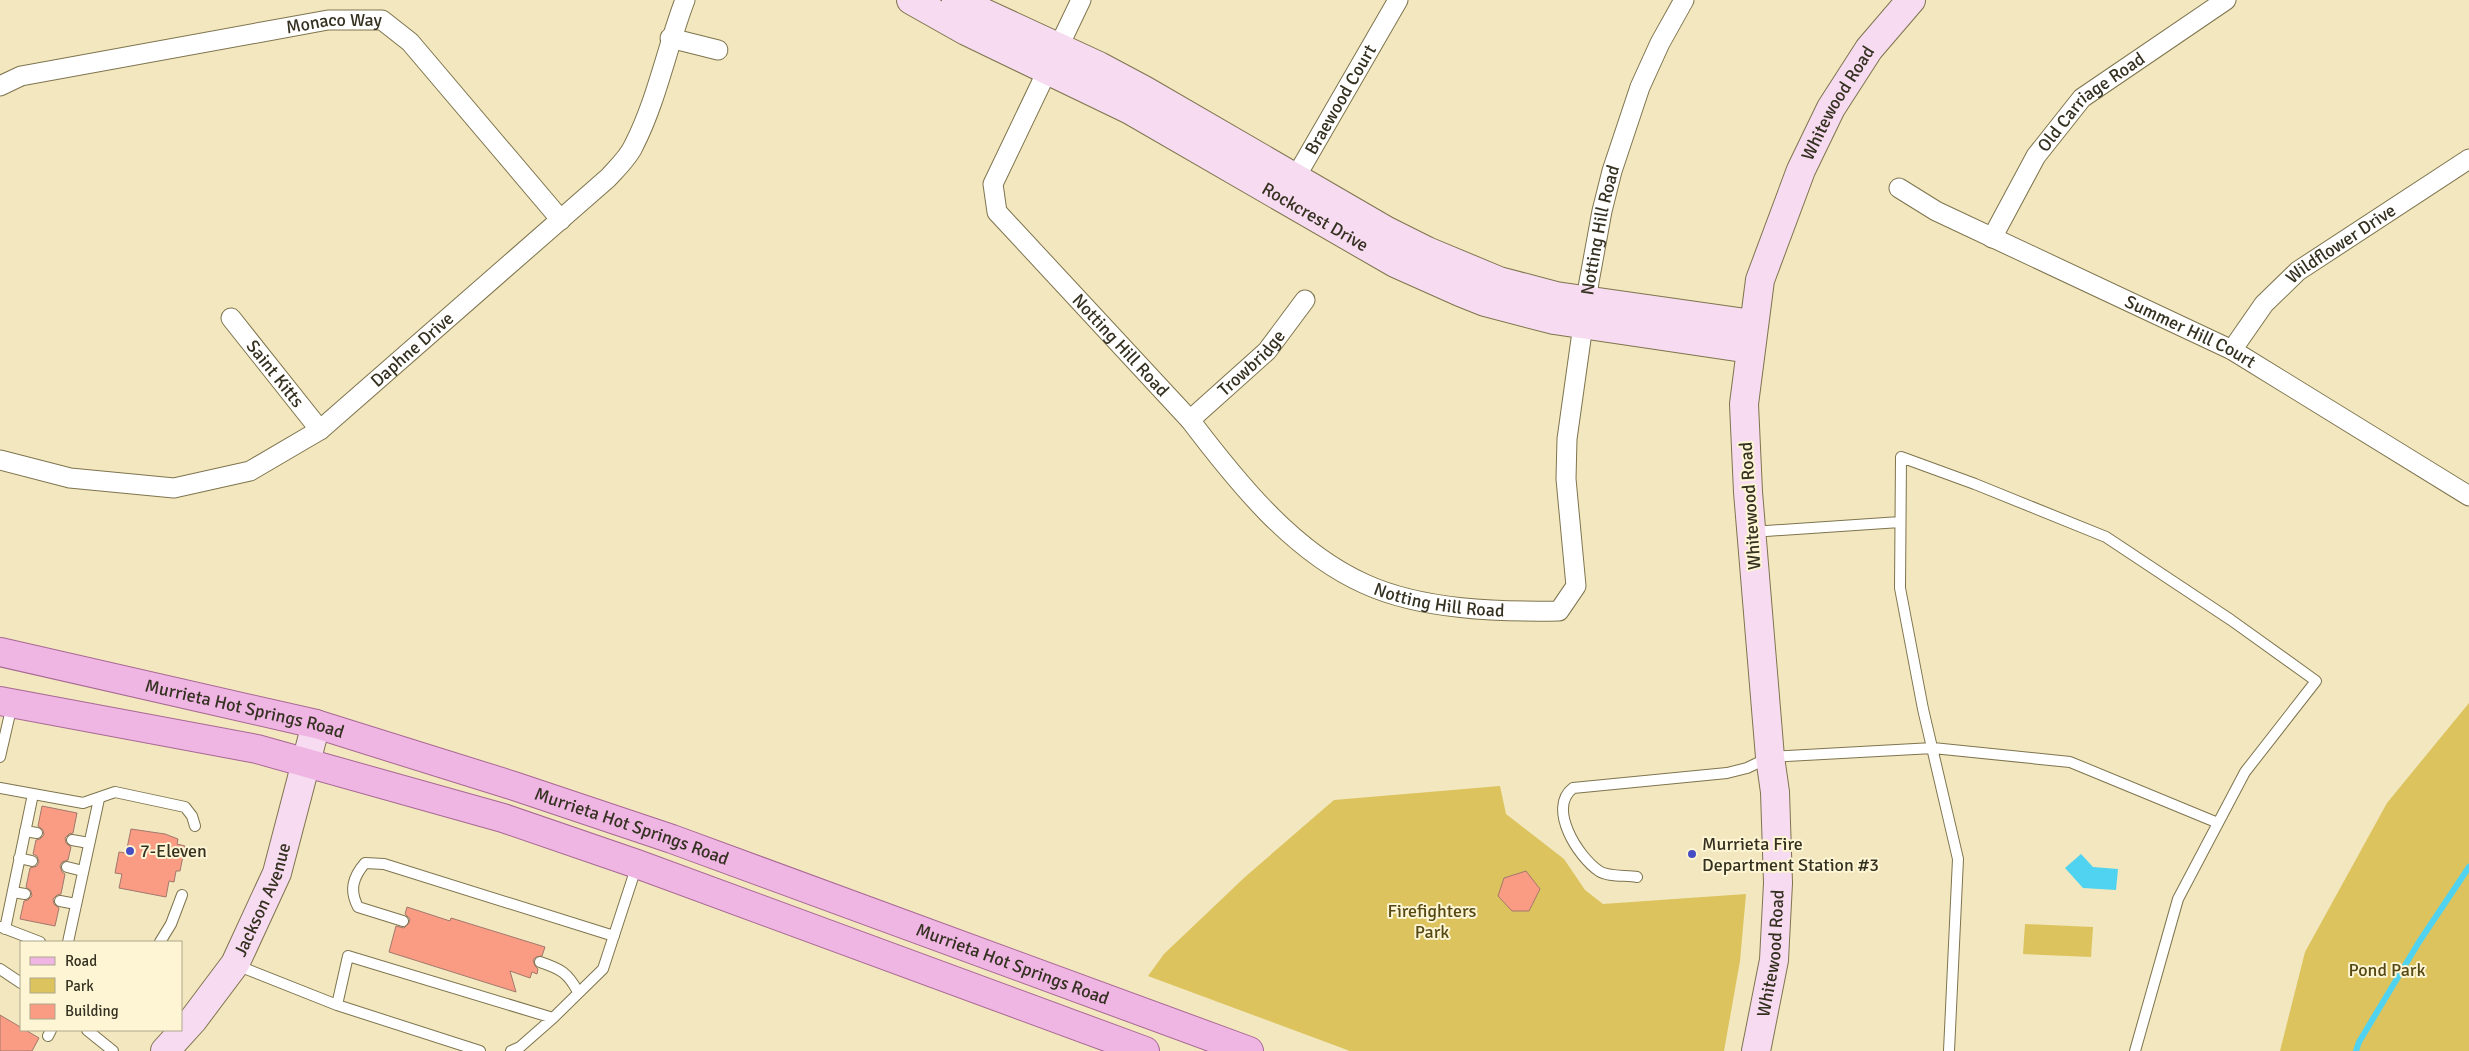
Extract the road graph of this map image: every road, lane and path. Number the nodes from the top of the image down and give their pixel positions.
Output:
1 (684, 0) edge
2 (911, 0) edge
3 (956, 0) edge
4 (1080, 0) edge
5 (1398, 0) edge
6 (1684, 0) edge
7 (1911, 0) edge
8 (2226, 0) edge
9 (670, 38) junction
10 (718, 50) dead end
11 (1054, 58) junction
12 (0, 86) edge
13 (2469, 159) edge
14 (1289, 188) junction
15 (1899, 188) dead end
16 (561, 220) junction
17 (1992, 238) junction
18 (1305, 300) dead end
19 (1585, 313) junction
20 (231, 318) dead end
21 (1751, 336) junction
22 (2232, 350) junction
23 (1190, 420) junction
24 (320, 430) junction
25 (0, 460) edge
26 (2469, 496) edge
27 (1900, 522) junction
28 (1751, 532) junction
29 (0, 652) edge
30 (6, 702) edge
31 (316, 724) junction
32 (1933, 748) junction
33 (0, 757) edge
34 (1770, 757) junction
35 (307, 762) junction
36 (0, 788) edge
37 (33, 794) junction
38 (99, 799) junction
39 (2218, 823) junction
40 (195, 826) dead end
41 (25, 831) junction
42 (37, 833) dead end
43 (72, 840) dead end
44 (89, 843) junction
45 (19, 858) junction
46 (32, 861) dead end
47 (638, 864) junction
48 (67, 867) dead end
49 (83, 871) junction
50 (1637, 877) dead end
51 (13, 892) junction
52 (25, 894) dead end
53 (182, 895) dead end
54 (60, 901) dead end
55 (841, 902) junction
56 (76, 904) junction
57 (403, 921) dead end
58 (3, 928) edge
59 (614, 936) junction
60 (37, 941) edge
61 (68, 941) edge
62 (161, 941) edge
63 (540, 962) dead end
64 (235, 964) junction
65 (0, 969) edge
66 (20, 982) edge
67 (578, 992) junction
68 (337, 1005) junction
69 (553, 1018) junction
70 (88, 1031) edge
71 (113, 1051) edge
72 (165, 1051) edge
73 (480, 1051) edge
74 (510, 1051) edge
75 (1145, 1051) edge
76 (1248, 1051) edge
77 (1756, 1051) edge
78 (1950, 1051) edge
79 (2135, 1051) edge

1 - 9 street, Daphne Drive
2 - 11 main road, Rockcrest Drive
3 - 11 main road, Rockcrest Drive
4 - 11 street, Notting Hill Road
5 - 14 street, Braewood Court
6 - 19 street, Notting Hill Road
7 - 21 main road, Whitewood Road
8 - 17 street, Old Carriage Road
9 - 10 street
9 - 16 street, Daphne Drive
11 - 14 main road, Rockcrest Drive
11 - 23 street, Notting Hill Road
12 - 16 street, Monaco Way
13 - 22 street, Wildflower Drive
14 - 19 main road, Rockcrest Drive
15 - 17 street, Summer Hill Court
16 - 24 street, Daphne Drive
17 - 22 street, Summer Hill Court
18 - 23 street, Trowbridge
19 - 21 main road, Rockcrest Drive
19 - 23 street, Notting Hill Road
20 - 24 street, Saint Kitts
21 - 28 main road, Whitewood Road
22 - 26 street, Summer Hill Court
24 - 25 street, Daphne Drive
27 - 28 lane
27 - 32 lane
27 - 39 lane
28 - 34 main road, Whitewood Road
29 - 31 main road, Murrieta Hot Springs Road
30 - 33 lane
30 - 35 main road, Murrieta Hot Springs Road
31 - 35 main road, Jackson Avenue
31 - 55 main road, Murrieta Hot Springs Road
32 - 34 lane
32 - 39 lane
32 - 78 lane
34 - 50 lane
34 - 77 main road, Whitewood Road
35 - 47 main road, Murrieta Hot Springs Road
35 - 64 main road, Jackson Avenue
36 - 37 lane
37 - 38 lane
37 - 41 lane
38 - 40 lane
38 - 44 lane
39 - 79 lane
41 - 42 lane
41 - 45 lane
43 - 44 lane
44 - 49 lane
45 - 46 lane
45 - 51 lane
47 - 55 main road
47 - 59 lane
47 - 75 main road, Murrieta Hot Springs Road
48 - 49 lane
49 - 56 lane
51 - 52 lane
51 - 58 lane
53 - 62 lane
54 - 56 lane
55 - 76 main road, Murrieta Hot Springs Road
56 - 61 lane
57 - 59 lane
58 - 60 lane
59 - 67 lane
63 - 67 lane
64 - 68 lane
64 - 72 main road, Jackson Avenue
65 - 66 lane
67 - 69 lane
68 - 69 lane
68 - 73 lane
69 - 74 lane
70 - 71 lane

